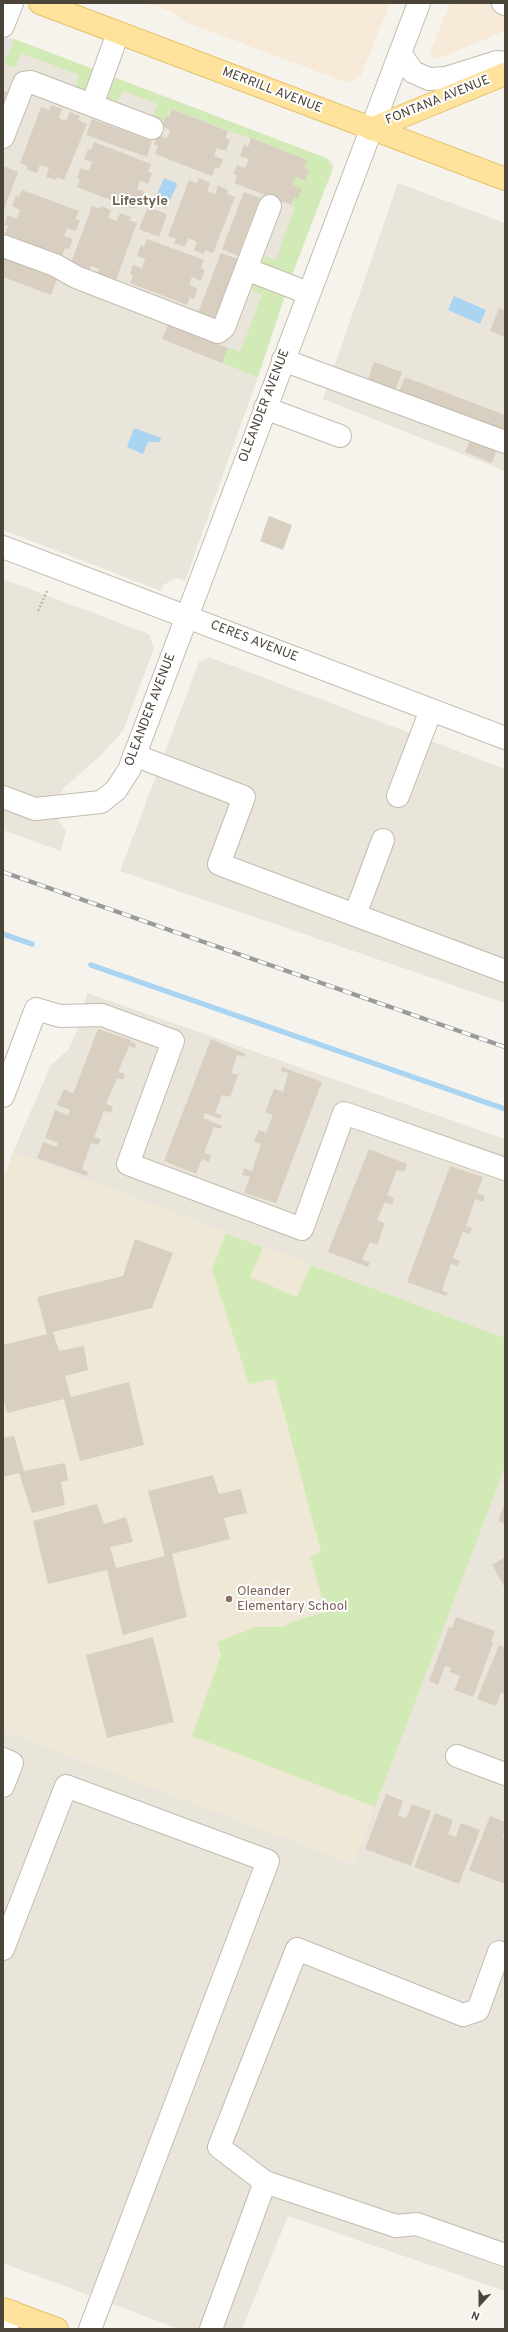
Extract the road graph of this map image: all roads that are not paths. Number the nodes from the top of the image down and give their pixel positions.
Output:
1 (12, 3) edge
2 (419, 3) edge
3 (51, 5) edge
4 (3, 26) edge
5 (118, 33) junction
6 (400, 53) junction
7 (505, 63) edge
8 (505, 74) edge
9 (92, 106) junction
10 (152, 128) dead end
11 (371, 129) junction
12 (3, 137) edge
13 (505, 179) edge
14 (270, 206) dead end
15 (3, 246) edge
16 (246, 269) junction
17 (308, 293) junction
18 (283, 360) junction
19 (265, 408) junction
20 (340, 436) dead end
21 (505, 442) edge
22 (3, 547) edge
23 (187, 617) junction
24 (431, 710) junction
25 (505, 738) edge
26 (134, 755) junction
27 (398, 796) dead end
28 (3, 797) edge
29 (382, 840) dead end
30 (355, 915) junction
31 (505, 971) edge
32 (3, 1096) edge
33 (505, 1169) edge
34 (456, 1756) dead end
35 (3, 1759) edge
36 (505, 1774) edge
37 (3, 1786) edge
38 (3, 1949) edge
39 (505, 1954) edge
40 (265, 2182) junction
41 (505, 2255) edge
42 (7, 2317) edge
43 (57, 2329) edge
44 (90, 2329) edge
45 (211, 2329) edge

1 - 4 street
2 - 6 street, OLEANDER AVENUE
3 - 5 main road, MERRILL AVENUE
5 - 9 street
5 - 11 main road, MERRILL AVENUE
6 - 7 street
6 - 11 street, OLEANDER AVENUE
8 - 11 main road, FONTANA AVENUE
9 - 10 street
9 - 12 street
11 - 13 main road, MERRILL AVENUE
11 - 17 street, OLEANDER AVENUE
14 - 16 street
15 - 16 street
16 - 17 street
17 - 18 street, OLEANDER AVENUE
18 - 19 street, OLEANDER AVENUE
18 - 21 street
19 - 20 street
19 - 23 street, OLEANDER AVENUE
22 - 23 street, CERES AVENUE
23 - 24 street, CERES AVENUE
23 - 26 street, OLEANDER AVENUE
24 - 25 street, CERES AVENUE
24 - 27 street
26 - 28 street, OLEANDER AVENUE
26 - 30 street
29 - 30 street
30 - 31 street
32 - 33 street
34 - 36 street
35 - 37 street
38 - 44 street
39 - 40 street
40 - 41 street
40 - 45 street
42 - 43 main road

